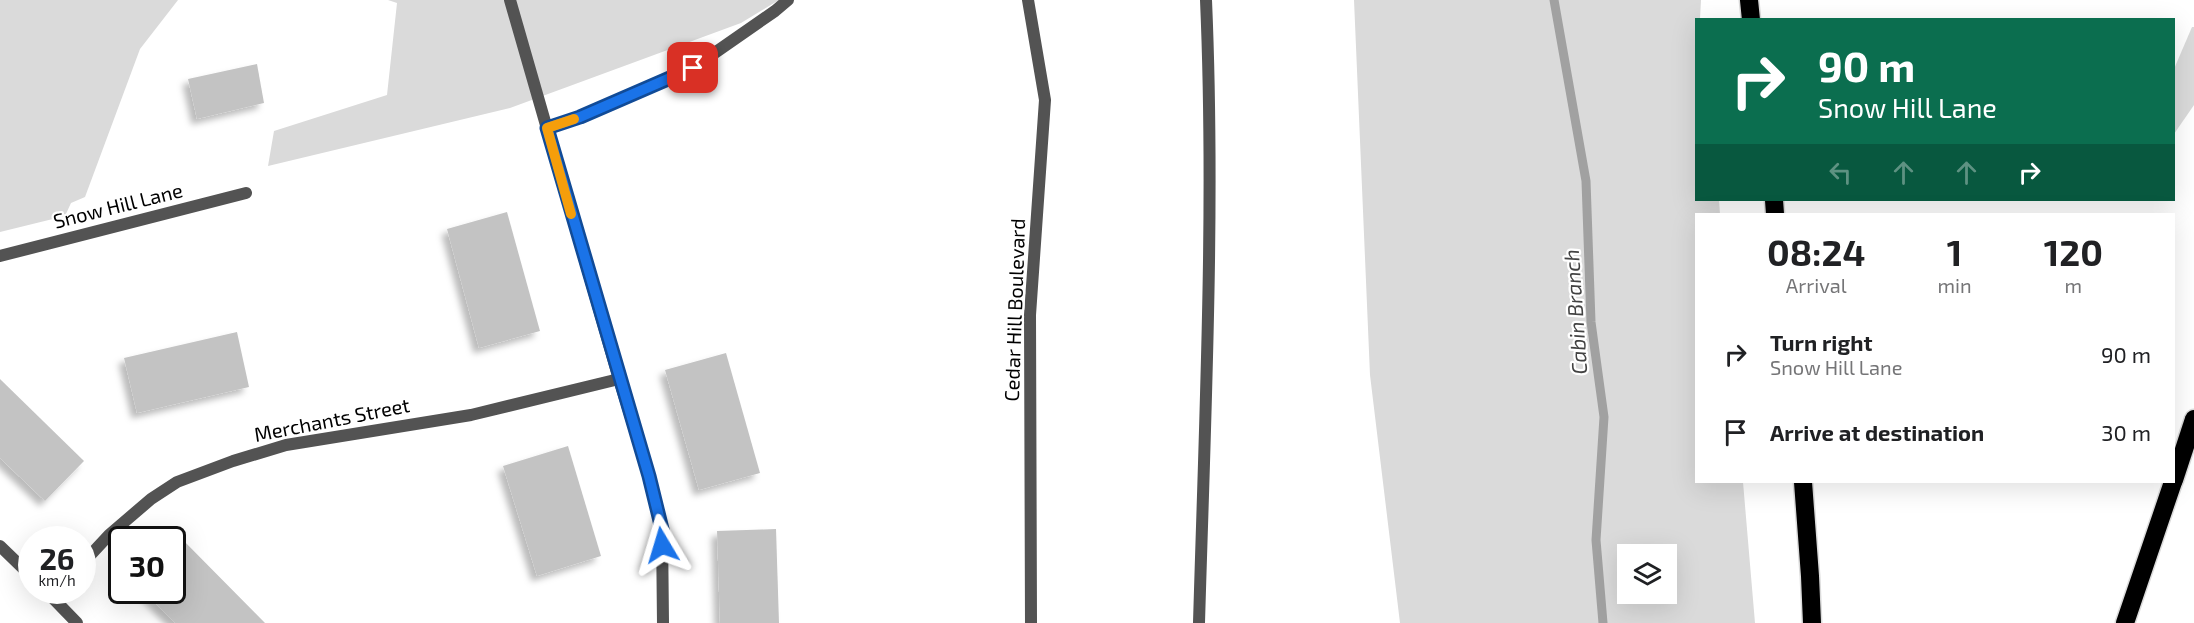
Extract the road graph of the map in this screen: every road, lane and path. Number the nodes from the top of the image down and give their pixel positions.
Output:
1 (510, 0) edge
2 (788, 0) edge
3 (1028, 0) edge
4 (1206, 0) edge
5 (1749, 0) edge
6 (1751, 18) edge
7 (547, 128) junction
8 (246, 193) dead end
9 (0, 256) edge
10 (619, 379) junction
11 (2194, 419) edge
12 (2175, 475) edge
13 (1803, 483) edge
14 (2172, 483) edge
15 (0, 546) edge
16 (96, 549) edge
17 (18, 563) edge
18 (61, 604) edge
19 (77, 623) edge
20 (663, 623) edge
21 (1031, 623) edge
22 (1198, 623) edge
23 (1812, 623) edge
24 (2125, 623) edge

1 - 7 street
2 - 7 street
3 - 21 street, Cedar Hill Boulevard
4 - 22 street
5 - 6 highway
7 - 10 street
8 - 9 street, Snow Hill Lane
10 - 16 street, Merchants Street
10 - 20 street
11 - 12 highway
13 - 23 highway
14 - 24 highway
15 - 17 street
18 - 19 street

